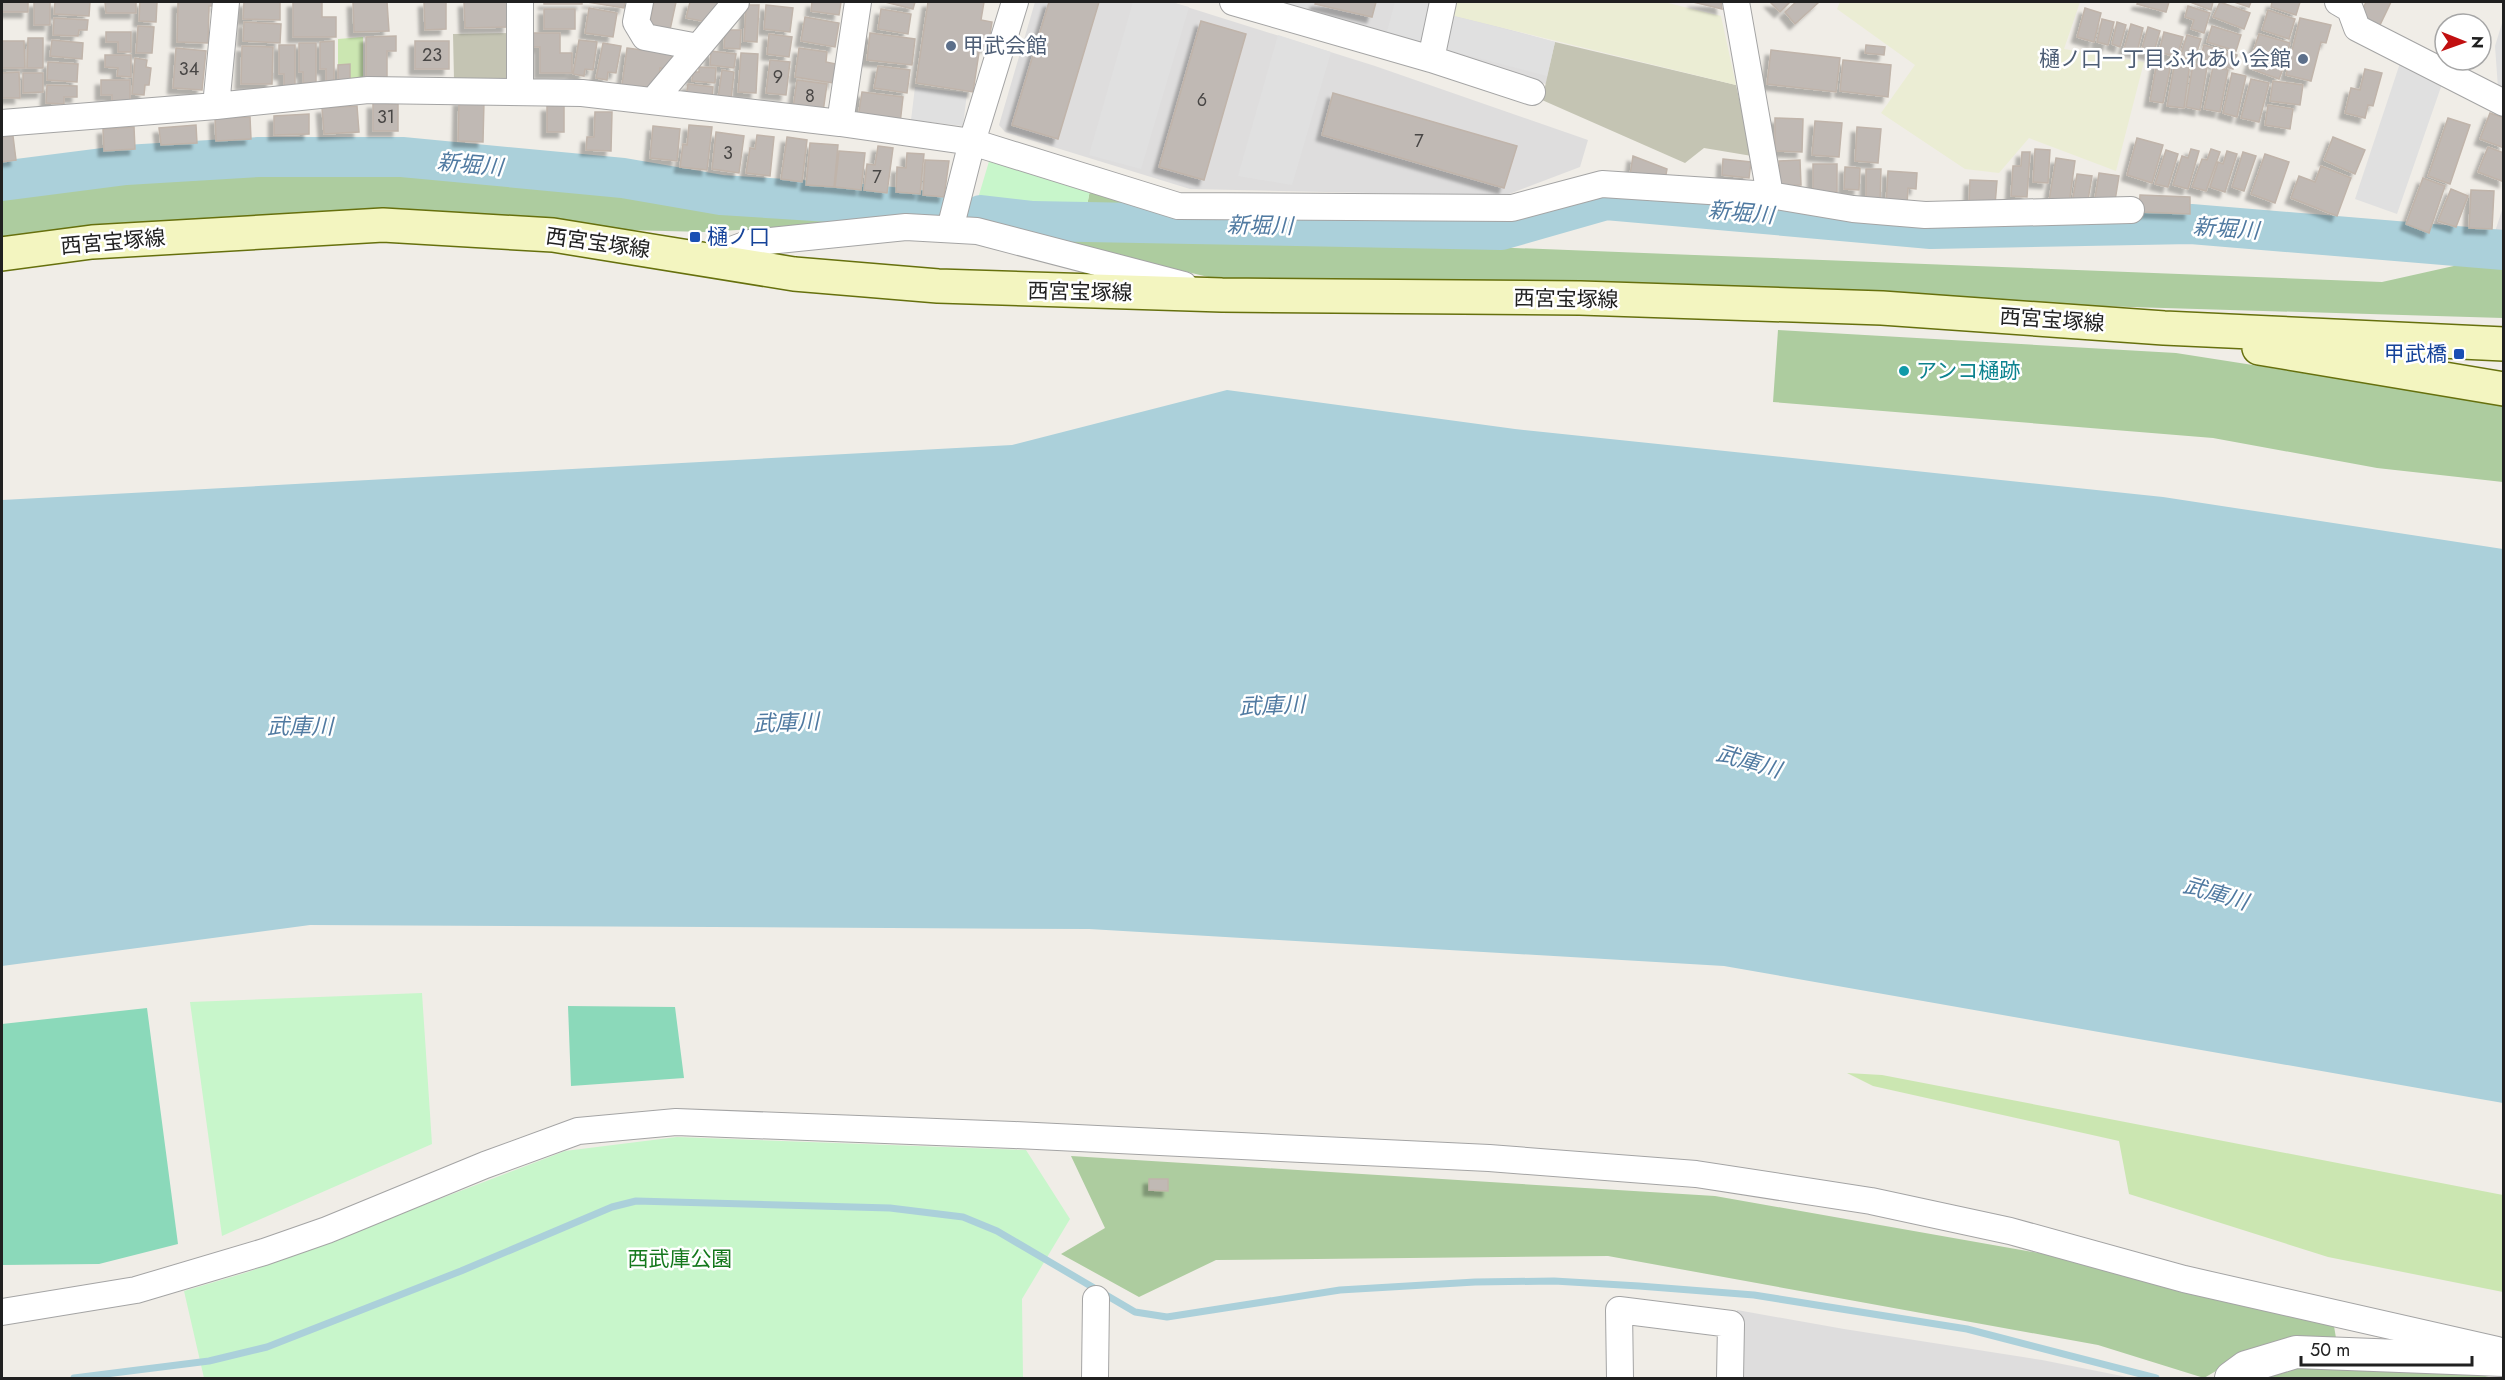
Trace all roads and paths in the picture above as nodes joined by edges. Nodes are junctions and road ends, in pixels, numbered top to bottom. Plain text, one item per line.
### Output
1 (226, 2) edge
2 (520, 2) edge
3 (640, 2) edge
4 (736, 2) edge
5 (858, 2) edge
6 (1015, 2) edge
7 (1233, 2) edge
8 (1443, 2) edge
9 (1736, 2) edge
10 (2347, 4) edge
11 (698, 47) junction
12 (1431, 59) junction
13 (520, 92) junction
14 (1532, 92) dead end
15 (653, 101) junction
16 (2504, 103) edge
17 (216, 106) junction
18 (2, 123) edge
19 (840, 123) junction
20 (972, 142) junction
21 (1770, 195) junction
22 (2131, 210) dead end
23 (950, 229) junction
24 (2, 254) edge
25 (706, 259) junction
26 (1222, 295) junction
27 (2164, 328) junction
28 (2504, 344) edge
29 (2504, 389) edge
30 (1096, 1299) dead end
31 (2, 1312) edge
32 (2504, 1351) edge
33 (2504, 1360) edge
34 (1095, 1378) edge
35 (1620, 1378) edge
36 (1730, 1378) edge
37 (2231, 1378) edge

1 - 17 street
2 - 13 street
3 - 11 street
4 - 11 street
5 - 19 street
6 - 20 street
7 - 12 street
8 - 12 street
9 - 21 street
10 - 16 street
11 - 15 street
12 - 14 street
13 - 15 street
13 - 17 street
15 - 19 street
17 - 18 street
19 - 20 street
20 - 21 street
20 - 23 street
21 - 22 street
23 - 25 street
23 - 26 street
24 - 25 main road, 西宮宝塚線
25 - 26 main road, 西宮宝塚線
26 - 27 main road, 西宮宝塚線
27 - 28 main road, 西宮宝塚線
27 - 29 main road, 西宮宝塚線
30 - 34 street
31 - 32 street
33 - 37 street
35 - 36 street

